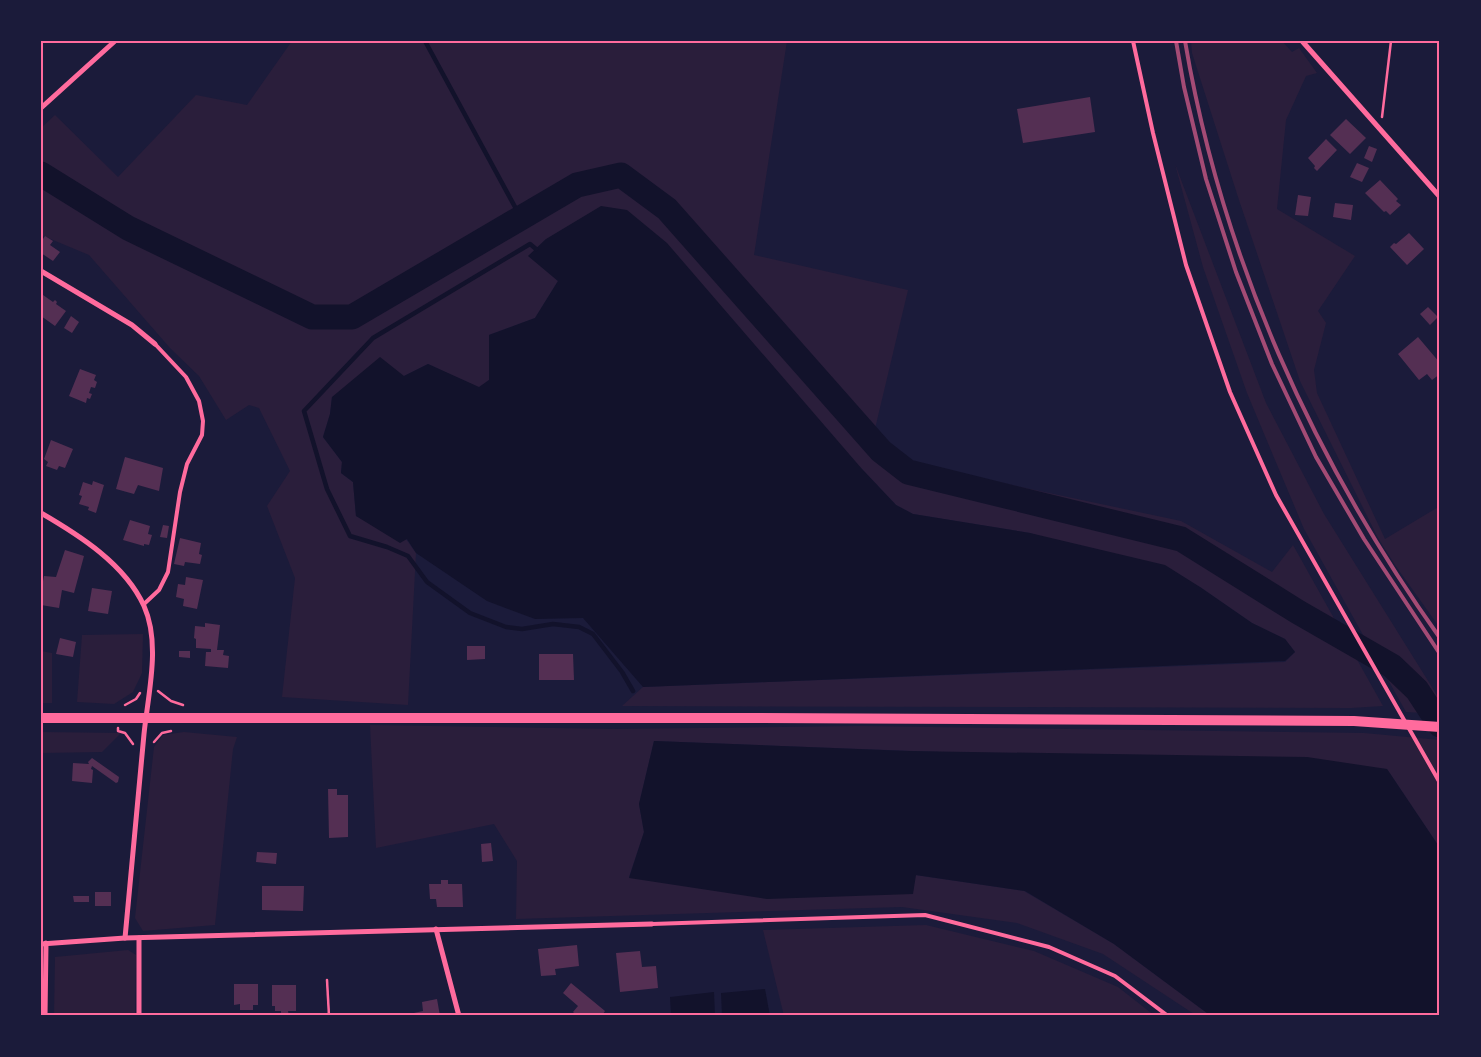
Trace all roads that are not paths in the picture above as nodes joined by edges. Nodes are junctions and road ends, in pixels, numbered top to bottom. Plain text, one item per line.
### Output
1 (116, 41) edge
2 (1133, 41) edge
3 (1302, 41) edge
4 (41, 108) edge
5 (1440, 197) edge
6 (41, 271) edge
7 (155, 344) joint
8 (41, 512) edge
9 (144, 604) junction
10 (41, 718) edge
11 (146, 719) junction
12 (1440, 727) edge
13 (1440, 782) edge
14 (652, 924) joint
15 (436, 929) junction
16 (125, 938) junction
17 (139, 938) junction
18 (43, 943) edge
19 (44, 1016) edge
20 (139, 1016) edge
21 (459, 1016) edge
22 (1168, 1016) edge

1 - 4 street
2 - 13 lane
3 - 5 street
6 - 7 street
7 - 9 lane
8 - 9 street
9 - 11 street
10 - 11 main road
11 - 12 main road
11 - 16 street
14 - 15 street
14 - 22 lane
15 - 17 street
15 - 21 street
16 - 17 street
16 - 18 street
17 - 20 street
18 - 19 street

